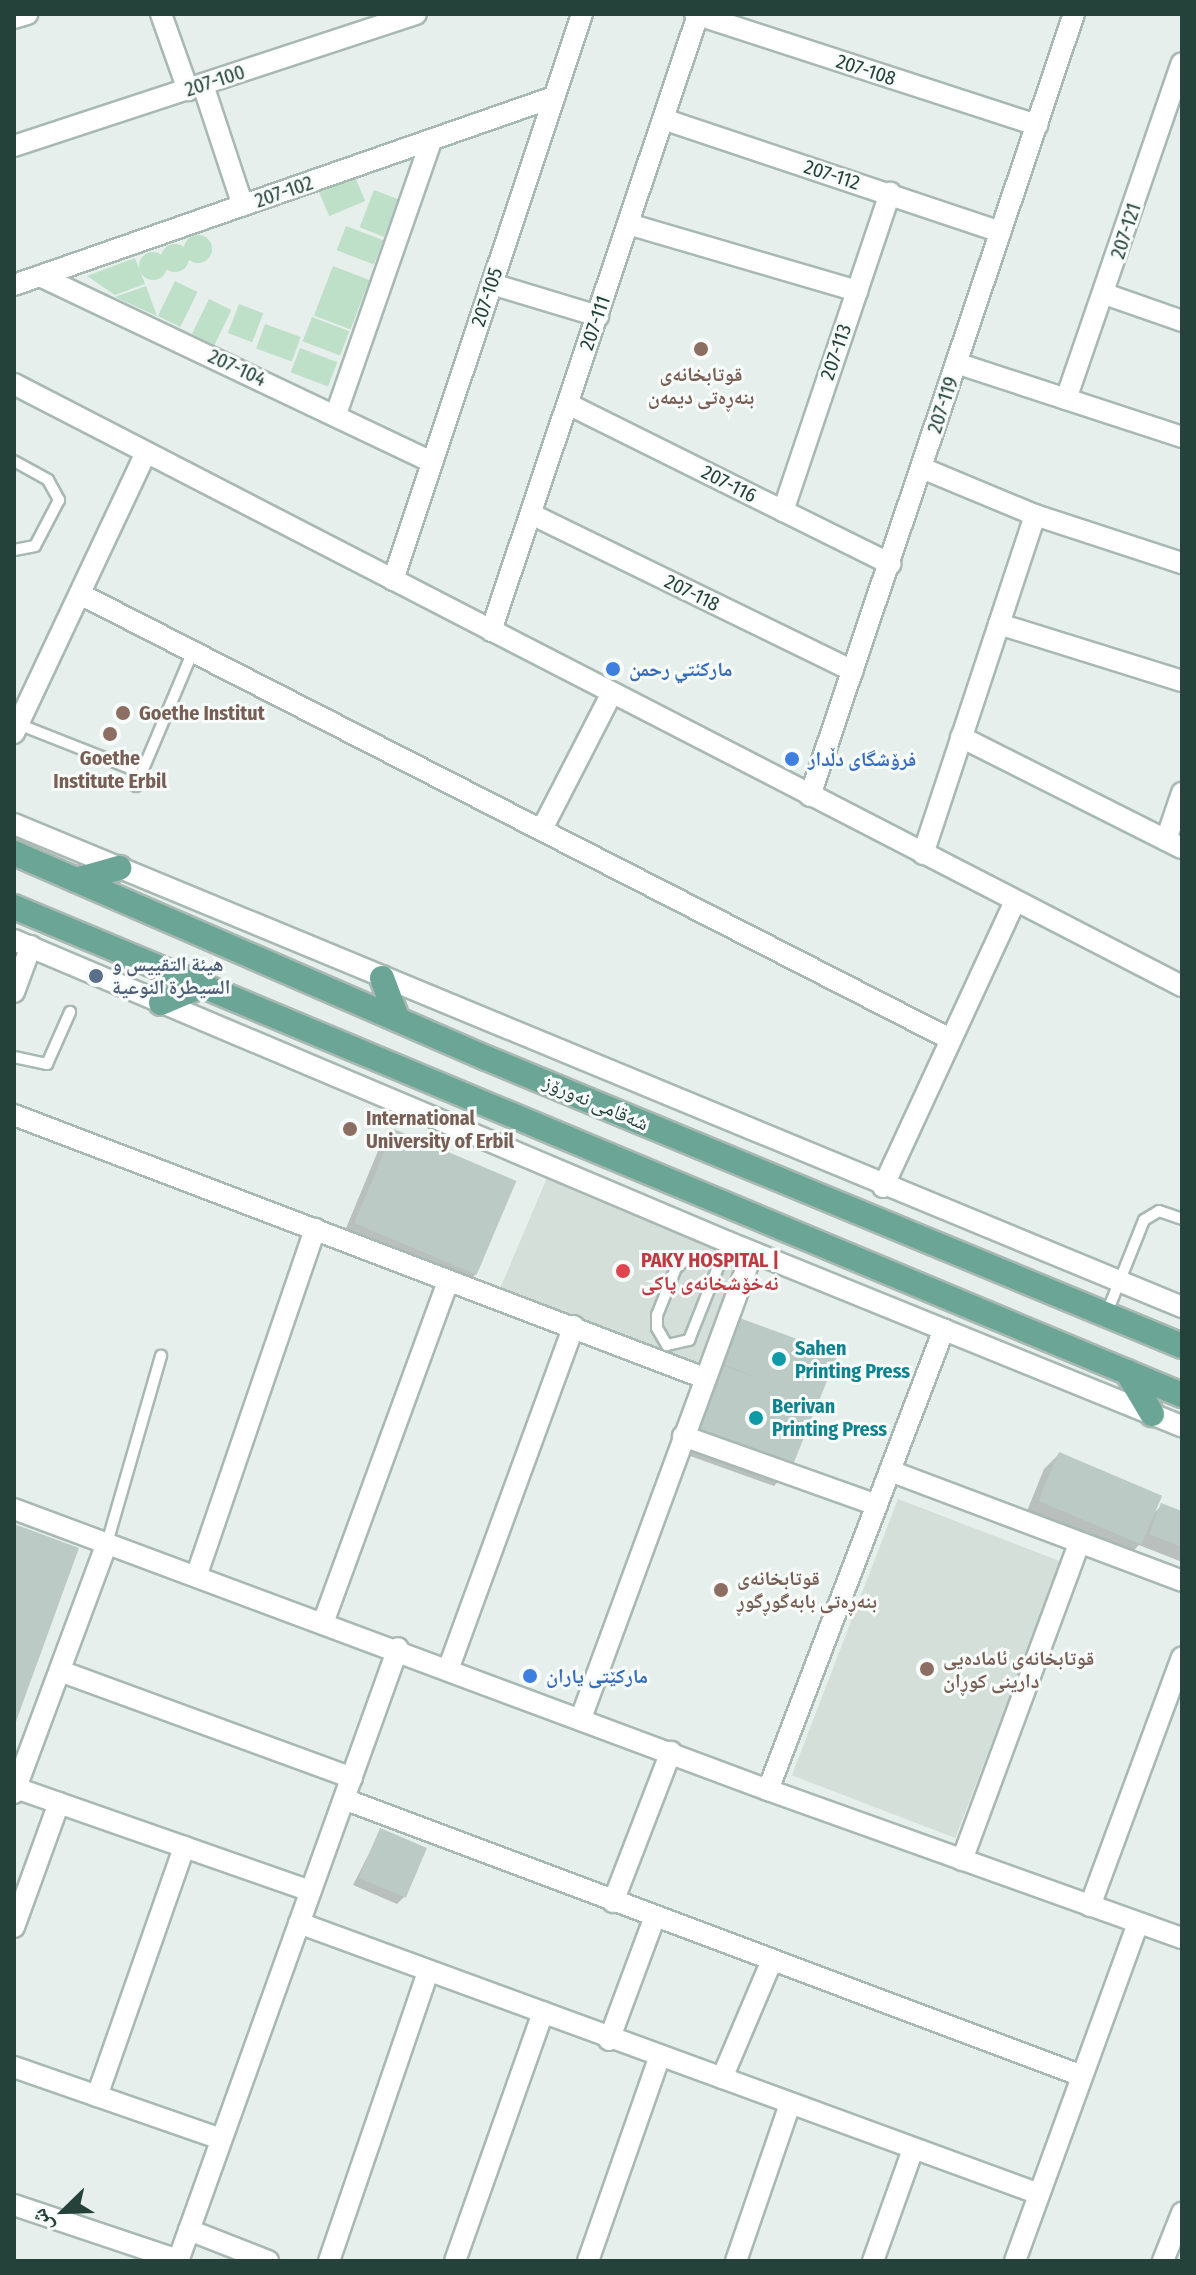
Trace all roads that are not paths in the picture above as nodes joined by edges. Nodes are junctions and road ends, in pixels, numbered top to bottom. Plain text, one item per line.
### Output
1 (27, 14) edge
2 (161, 14) edge
3 (416, 14) edge
4 (582, 14) edge
5 (697, 14) edge
6 (1073, 14) edge
7 (14, 18) edge
8 (1182, 63) edge
9 (196, 87) junction
10 (554, 97) junction
11 (663, 119) junction
12 (1037, 125) junction
13 (431, 141) junction
14 (14, 146) edge
15 (890, 193) junction
16 (243, 206) junction
17 (628, 224) junction
18 (1001, 232) junction
19 (40, 276) junction
20 (492, 284) junction
21 (14, 285) edge
22 (857, 291) junction
23 (1105, 294) junction
24 (598, 316) junction
25 (1182, 321) edge
26 (956, 363) junction
27 (14, 384) edge
28 (1066, 399) junction
29 (568, 404) junction
30 (336, 414) junction
31 (1182, 437) edge
32 (146, 452) junction
33 (14, 461) edge
34 (432, 462) junction
35 (922, 468) junction
36 (783, 511) junction
37 (531, 514) junction
38 (1035, 515) junction
39 (14, 550) edge
40 (1182, 563) edge
41 (890, 564) junction
42 (393, 580) junction
43 (80, 594) junction
44 (999, 624) junction
45 (491, 631) junction
46 (193, 651) junction
47 (853, 671) junction
48 (1182, 681) edge
49 (612, 693) junction
50 (16, 728) edge
51 (961, 737) junction
52 (132, 769) dead end
53 (136, 786) dead end
54 (1182, 793) edge
55 (810, 796) junction
56 (14, 824) edge
57 (542, 829) junction
58 (1174, 844) edge
59 (14, 853) edge
60 (923, 854) junction
61 (119, 868) junction
62 (76, 880) junction
63 (1015, 901) junction
64 (14, 907) edge
65 (22, 943) edge
66 (382, 978) junction
67 (201, 986) junction
68 (1182, 986) edge
69 (14, 992) edge
70 (161, 1003) junction
71 (70, 1012) dead end
72 (397, 1018) junction
73 (950, 1039) junction
74 (14, 1057) edge
75 (486, 1058) junction
76 (516, 1070) junction
77 (464, 1094) junction
78 (502, 1110) junction
79 (14, 1115) edge
80 (883, 1187) junction
81 (743, 1209) junction
82 (1182, 1219) edge
83 (315, 1229) junction
84 (728, 1242) junction
85 (752, 1252) junction
86 (719, 1264) junction
87 (448, 1282) junction
88 (1119, 1282) junction
89 (1182, 1307) edge
90 (1106, 1315) junction
91 (574, 1326) junction
92 (944, 1329) junction
93 (1181, 1344) edge
94 (161, 1356) dead end
95 (1127, 1372) junction
96 (704, 1378) junction
97 (1182, 1395) edge
98 (1152, 1414) junction
99 (1182, 1426) edge
100 (683, 1436) junction
101 (890, 1471) junction
102 (877, 1505) junction
103 (14, 1509) edge
104 (107, 1543) junction
105 (1079, 1543) junction
106 (197, 1574) junction
107 (1182, 1581) edge
108 (323, 1623) junction
109 (398, 1648) junction
110 (1182, 1657) edge
111 (449, 1667) junction
112 (60, 1671) junction
113 (581, 1718) junction
114 (671, 1752) junction
115 (352, 1778) junction
116 (15, 1790) edge
117 (768, 1790) junction
118 (344, 1799) junction
119 (59, 1803) junction
120 (184, 1847) junction
121 (962, 1860) junction
122 (310, 1891) junction
123 (613, 1902) junction
124 (1090, 1906) junction
125 (654, 1919) junction
126 (299, 1923) junction
127 (1137, 1925) junction
128 (14, 1927) edge
129 (1182, 1938) edge
130 (772, 1960) junction
131 (428, 1972) junction
132 (543, 2012) junction
133 (609, 2040) junction
134 (659, 2058) junction
135 (14, 2067) edge
136 (1082, 2076) junction
137 (722, 2078) junction
138 (97, 2096) junction
139 (790, 2104) junction
140 (221, 2139) junction
141 (913, 2149) junction
142 (1039, 2194) junction
143 (14, 2205) edge
144 (1181, 2221) edge
145 (189, 2230) junction
146 (178, 2261) edge
147 (268, 2261) edge
148 (329, 2261) edge
149 (455, 2261) edge
150 (588, 2261) edge
151 (736, 2261) edge
152 (873, 2261) edge
153 (1015, 2261) edge
154 (1163, 2261) edge

1 - 7 street
2 - 9 street
3 - 9 street, 207-100
4 - 10 street, 207-105
5 - 11 street, 207-111
5 - 12 street, 207-108
6 - 12 street, 207-119
8 - 23 street, 207-121
9 - 14 street, 207-100
9 - 16 street
10 - 13 street, 207-102
10 - 20 street, 207-105
11 - 15 street, 207-112
11 - 17 street, 207-111
12 - 18 street, 207-119
13 - 16 street, 207-102
13 - 30 street
15 - 18 street, 207-112
15 - 22 street, 207-113
16 - 19 street, 207-102
17 - 22 street
17 - 24 street, 207-111
18 - 26 street, 207-119
19 - 21 street, 207-102
19 - 30 street, 207-104
20 - 24 street
20 - 34 street, 207-105
22 - 36 street, 207-113
23 - 25 street
23 - 28 street, 207-121
24 - 29 street, 207-111
26 - 28 street
26 - 35 street, 207-119
27 - 32 street
28 - 31 street
29 - 36 street, 207-116
29 - 37 street, 207-111
30 - 34 street, 207-104
32 - 42 street
32 - 43 street
33 - 39 lane
34 - 42 street, 207-105
35 - 38 street
35 - 41 street, 207-119
36 - 41 street, 207-116
37 - 45 street, 207-111
37 - 47 street, 207-118
38 - 40 street
38 - 44 street
41 - 47 street, 207-119
42 - 45 street
43 - 46 street
43 - 50 street
44 - 48 street
44 - 51 street
45 - 49 street
46 - 53 lane
46 - 57 street
47 - 55 street, 207-119
49 - 55 street
49 - 57 street
50 - 52 lane
51 - 58 street
51 - 60 street
54 - 58 street
55 - 60 street
56 - 61 street
57 - 73 street
59 - 62 main road, شەقامی نەورۆز
60 - 63 street
61 - 62 main road
61 - 66 street
62 - 72 main road, شەقامی نەورۆز
63 - 68 street
63 - 73 street
64 - 67 main road, شەقامی نەورۆز
65 - 69 street
65 - 70 street
66 - 72 main road
66 - 80 street
67 - 70 main road
67 - 77 main road, شەقامی نەورۆز
70 - 84 street
71 - 74 lane
72 - 75 main road, شەقامی نەورۆز
73 - 80 street
75 - 76 main road, شەقامی نەورۆز
75 - 77 main road
76 - 78 main road
76 - 90 main road, شەقامی نەورۆز
77 - 78 main road, شەقامی نەورۆز
78 - 81 main road, شەقامی نەورۆز
79 - 83 street
80 - 88 street
81 - 84 street
81 - 95 main road, شەقامی نەورۆز
82 - 88 lane
83 - 87 street
83 - 106 street
84 - 85 street
84 - 86 lane
85 - 92 street
85 - 96 street
86 - 86 lane
87 - 91 street
87 - 108 street
88 - 89 street
88 - 90 lane
90 - 93 main road, شەقامی نەورۆز
91 - 96 street
91 - 111 street
92 - 98 street
92 - 101 street
94 - 104 lane
95 - 97 main road, شەقامی نەورۆز
95 - 98 main road
96 - 100 street
98 - 99 street
100 - 102 street
100 - 113 street
101 - 102 street
101 - 105 street
102 - 117 street
103 - 104 street
104 - 106 street
104 - 112 street
105 - 107 street
105 - 121 street
106 - 108 street
108 - 109 street
109 - 111 street
109 - 115 street
110 - 124 street
111 - 113 street
112 - 115 street
112 - 116 street
113 - 114 street
114 - 117 street
114 - 123 street
115 - 118 street
116 - 119 street
117 - 121 street
118 - 122 street
118 - 123 street
119 - 120 street
119 - 128 street
120 - 122 street
120 - 138 street
121 - 124 street
122 - 126 street
123 - 125 street
124 - 127 street
125 - 130 street
125 - 133 street
126 - 131 street
126 - 140 street
127 - 129 street
127 - 136 street
130 - 136 street
130 - 137 street
131 - 132 street
131 - 148 street
132 - 133 street
132 - 149 street
133 - 134 street
134 - 137 street
134 - 150 street
135 - 138 street
136 - 142 street
137 - 139 street
138 - 140 street
139 - 141 street
139 - 151 street
140 - 145 street
141 - 142 street
141 - 152 street
142 - 153 street
143 - 146 street
144 - 154 street
145 - 146 street
145 - 147 street

